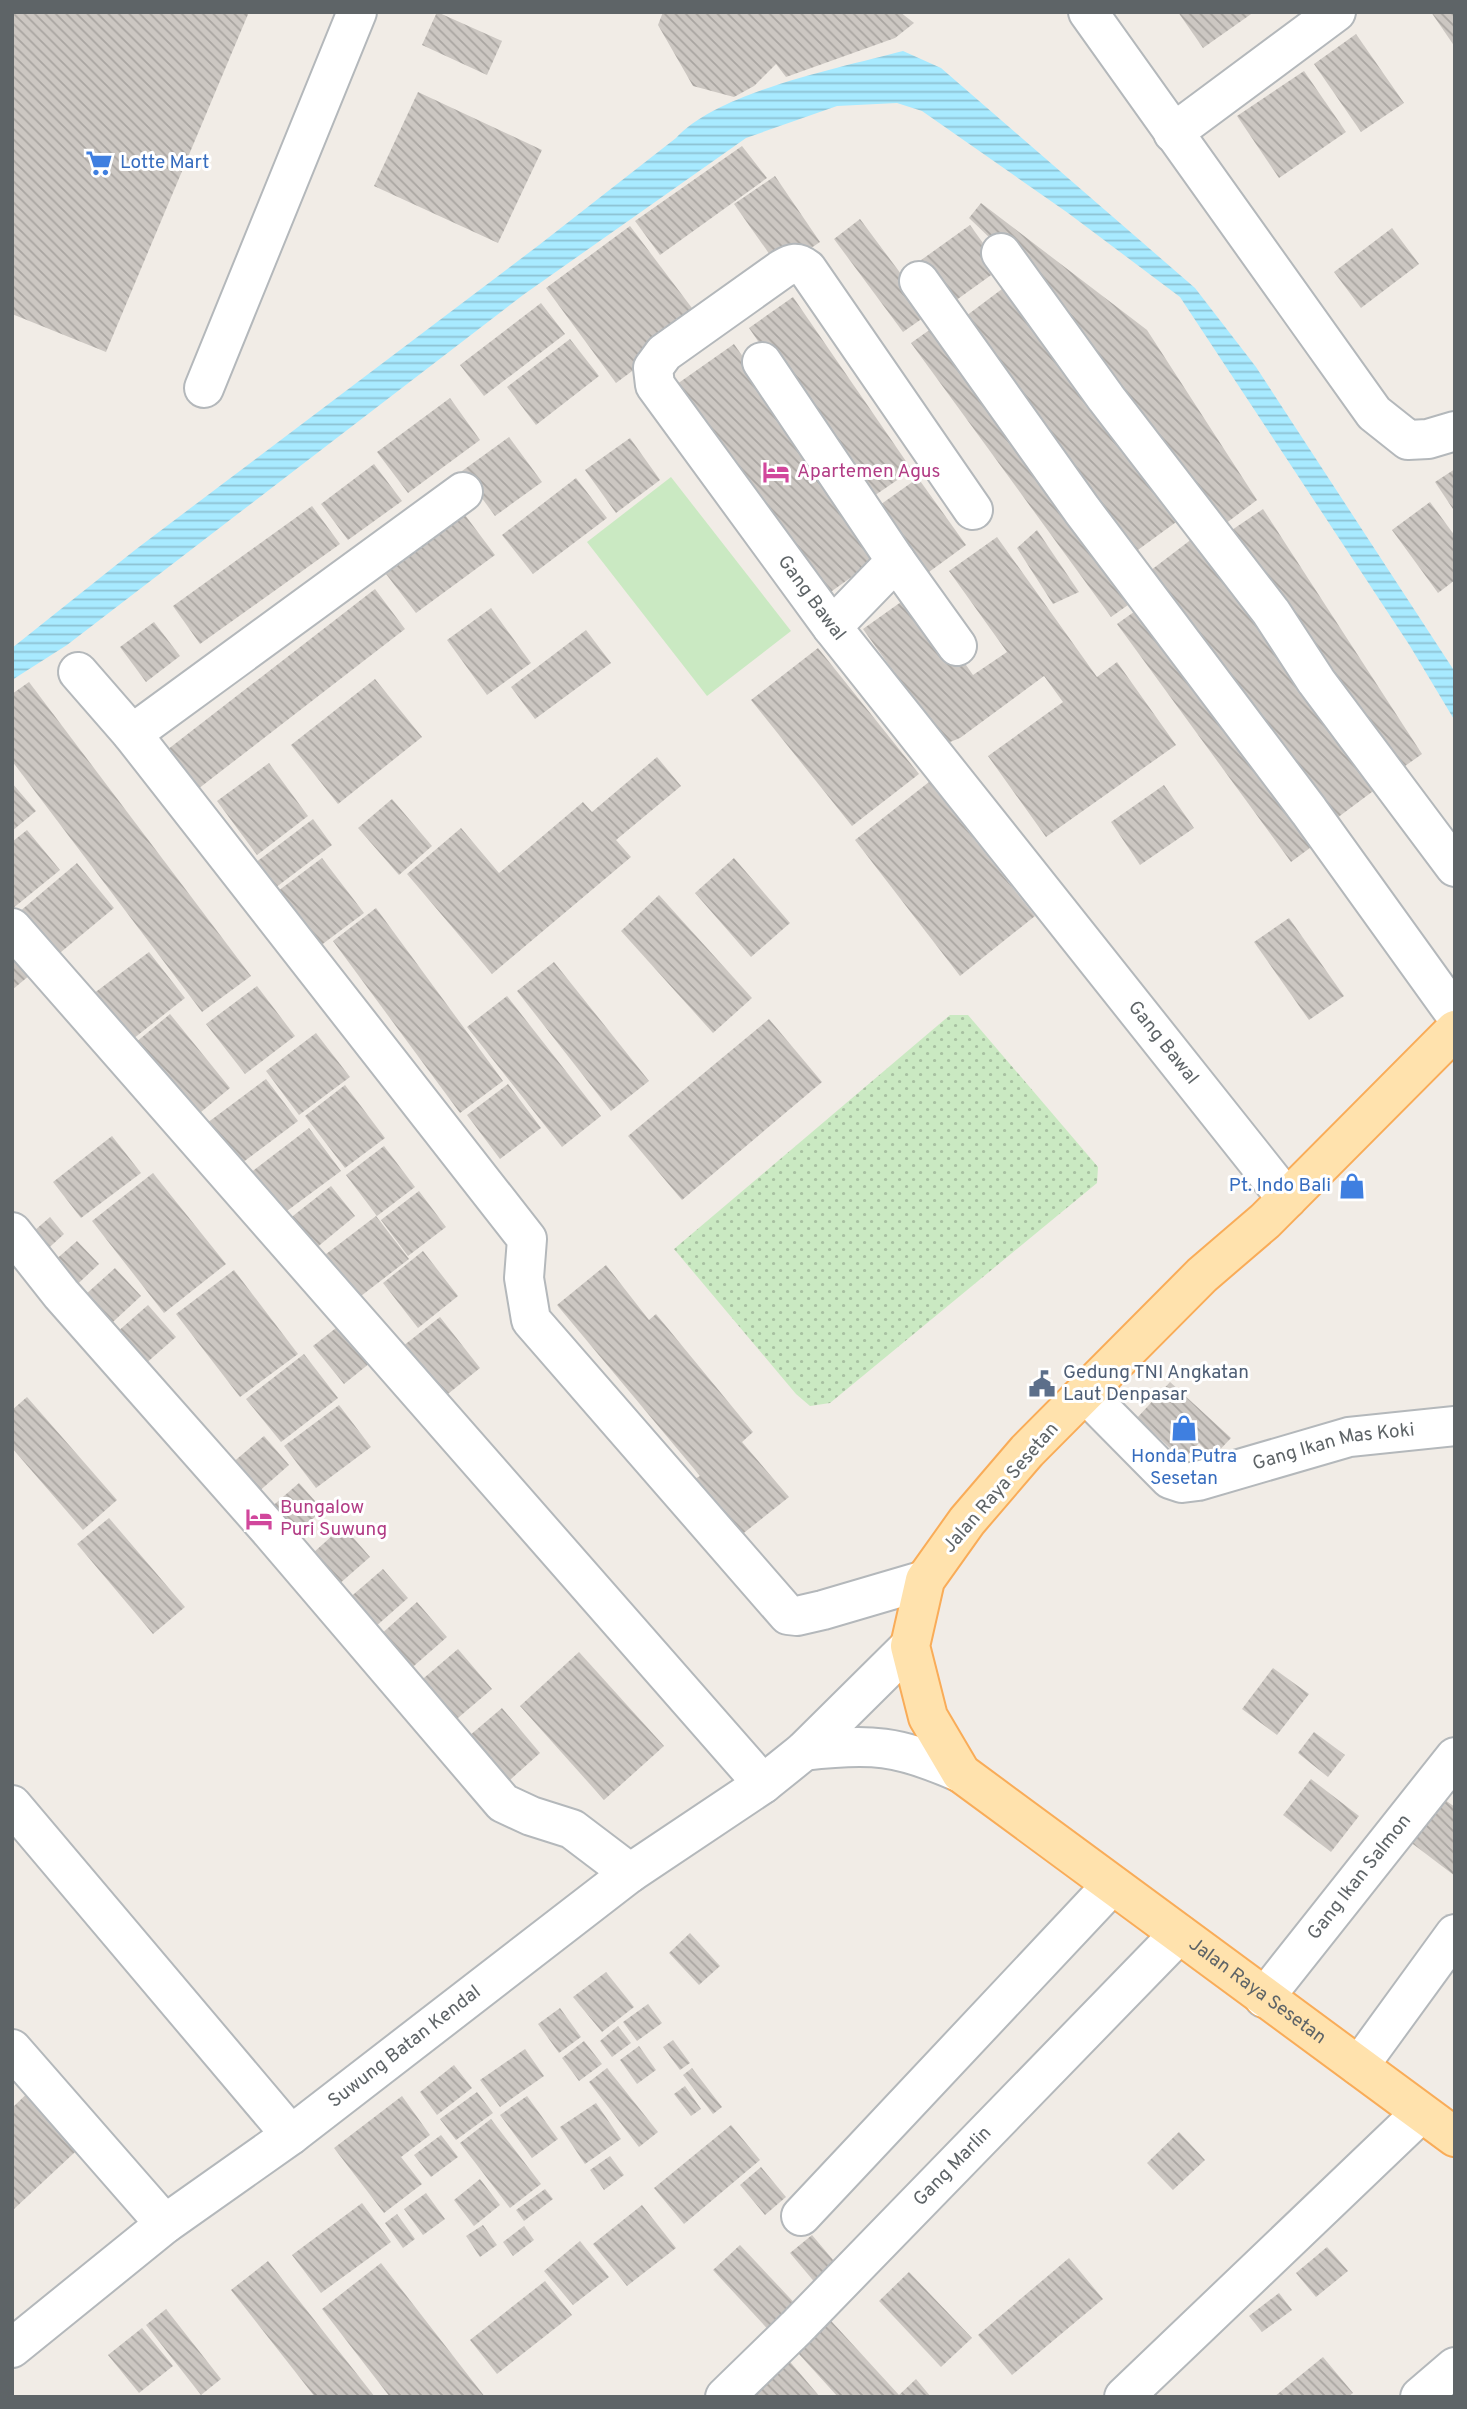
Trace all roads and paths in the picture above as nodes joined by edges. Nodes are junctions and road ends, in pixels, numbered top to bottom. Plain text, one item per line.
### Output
1 (357, 12) edge
2 (1088, 12) edge
3 (1336, 12) edge
4 (1173, 133) junction
5 (1001, 253) dead end
6 (919, 281) dead end
7 (762, 362) dead end
8 (204, 388) dead end
9 (1455, 431) edge
10 (463, 492) dead end
11 (973, 510) dead end
12 (896, 561) junction
13 (832, 627) junction
14 (957, 646) dead end
15 (78, 672) dead end
16 (132, 734) junction
17 (1455, 867) edge
18 (12, 929) edge
19 (1455, 1014) edge
20 (1455, 1030) edge
21 (1287, 1199) junction
22 (12, 1232) edge
23 (1085, 1393) junction
24 (1455, 1426) edge
25 (925, 1580) junction
26 (910, 1646) junction
27 (804, 1751) junction
28 (1455, 1757) edge
29 (961, 1773) junction
30 (763, 1784) junction
31 (12, 1805) edge
32 (630, 1873) junction
33 (1112, 1885) junction
34 (1179, 1934) junction
35 (1455, 1934) edge
36 (1264, 1998) junction
37 (12, 2049) edge
38 (1359, 2066) junction
39 (1420, 2114) junction
40 (291, 2135) junction
41 (1455, 2137) edge
42 (801, 2216) dead end
43 (165, 2224) junction
44 (12, 2348) edge
45 (1455, 2367) edge
46 (727, 2396) edge
47 (1124, 2397) edge
48 (1420, 2397) edge

1 - 8 street
2 - 4 street
3 - 4 street
4 - 9 street
5 - 17 street
6 - 19 street
7 - 12 street
10 - 16 street
11 - 13 street, Gang Bawal
12 - 13 street
12 - 14 street
13 - 21 street, Gang Bawal
15 - 16 street
16 - 25 street
18 - 30 street
20 - 21 main road, Jalan Raya Sesetan
21 - 23 main road, Jalan Raya Sesetan
22 - 32 street
23 - 24 street, Gang Ikan Mas Koki
23 - 25 main road, Jalan Raya Sesetan
25 - 26 main road, Jalan Raya Sesetan
26 - 27 street, Suwung Batan Kendal
26 - 29 main road, Jalan Raya Sesetan
27 - 29 street
27 - 30 street, Suwung Batan Kendal
28 - 36 street, Gang Ikan Salmon
29 - 33 main road, Jalan Raya Sesetan
30 - 32 street, Suwung Batan Kendal
31 - 40 street
32 - 40 street, Suwung Batan Kendal
33 - 34 main road, Jalan Raya Sesetan
33 - 42 street
34 - 36 main road, Jalan Raya Sesetan
34 - 46 street, Gang Marlin
35 - 38 street
36 - 38 main road, Jalan Raya Sesetan
37 - 43 street
38 - 39 main road, Jalan Raya Sesetan
39 - 41 main road, Jalan Raya Sesetan
39 - 47 street
40 - 43 street, Suwung Batan Kendal
43 - 44 street, Suwung Batan Kendal
45 - 48 street

